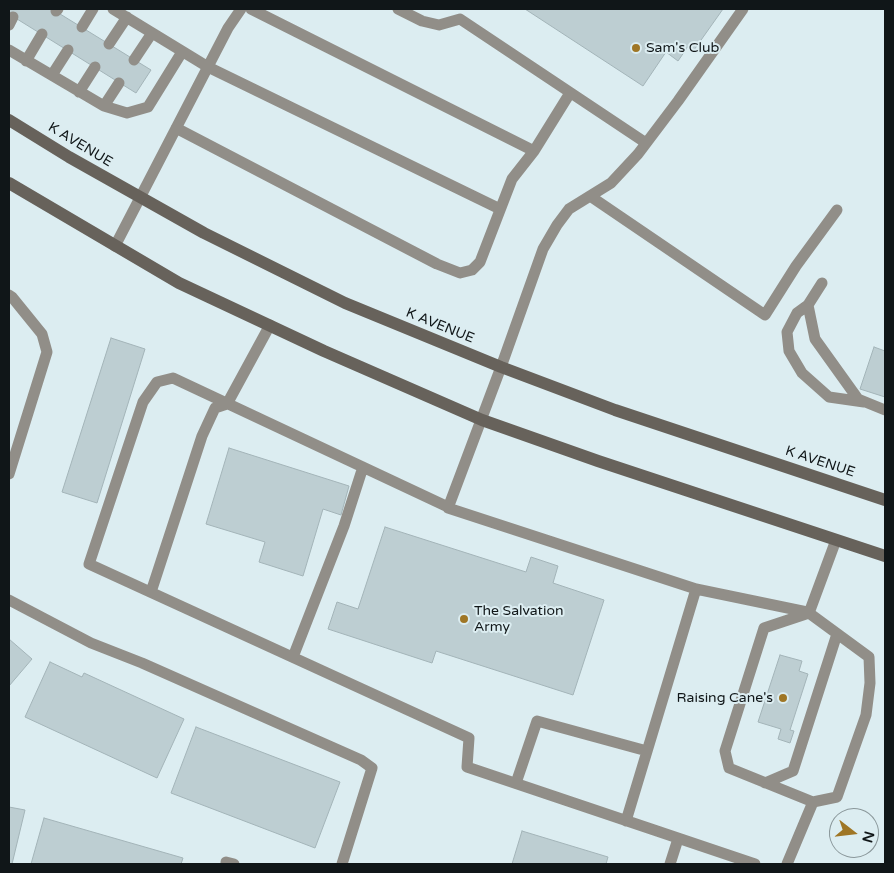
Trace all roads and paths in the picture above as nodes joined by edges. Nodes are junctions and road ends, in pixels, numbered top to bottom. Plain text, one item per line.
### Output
1 (93, 9) edge
2 (113, 9) edge
3 (241, 9) edge
4 (251, 9) edge
5 (398, 9) edge
6 (743, 9) edge
7 (457, 14) edge
8 (127, 17) junction
9 (82, 27) dead end
10 (152, 33) junction
11 (42, 34) dead end
12 (109, 44) dead end
13 (9, 50) edge
14 (68, 50) dead end
15 (182, 52) junction
16 (134, 60) dead end
17 (26, 61) junction
18 (208, 67) junction
19 (95, 68) dead end
20 (52, 75) junction
21 (119, 82) dead end
22 (79, 92) junction
23 (570, 93) junction
24 (104, 106) junction
25 (9, 120) edge
26 (176, 128) junction
27 (646, 143) junction
28 (534, 150) junction
29 (9, 183) edge
30 (590, 196) junction
31 (140, 197) junction
32 (500, 209) junction
33 (837, 210) dead end
34 (115, 246) junction
35 (822, 283) dead end
36 (9, 295) edge
37 (808, 305) junction
38 (270, 325) junction
39 (501, 368) junction
40 (865, 402) junction
41 (227, 404) junction
42 (885, 410) edge
43 (482, 420) junction
44 (363, 468) junction
45 (9, 474) edge
46 (885, 500) edge
47 (448, 507) junction
48 (836, 540) junction
49 (885, 556) edge
50 (696, 589) junction
51 (150, 592) junction
52 (9, 600) edge
53 (809, 613) junction
54 (837, 634) junction
55 (293, 657) junction
56 (647, 751) junction
57 (516, 783) junction
58 (765, 783) junction
59 (813, 802) junction
60 (626, 821) junction
61 (678, 839) junction
62 (226, 864) edge
63 (234, 864) edge
64 (342, 864) edge
65 (670, 864) edge
66 (755, 864) edge
67 (787, 864) edge

1 - 9 lane
2 - 8 lane
3 - 18 lane
4 - 28 lane
5 - 7 lane
6 - 27 lane
7 - 23 lane
8 - 10 lane
8 - 12 lane
10 - 15 lane
10 - 16 lane
11 - 17 lane
13 - 17 lane
14 - 20 lane
15 - 18 lane
15 - 24 lane
17 - 20 lane
18 - 26 lane
18 - 32 lane
19 - 22 lane
20 - 22 lane
21 - 24 lane
22 - 24 lane
23 - 27 lane
23 - 28 lane
25 - 31 main road, K AVENUE
26 - 31 lane
26 - 32 lane
27 - 30 lane
28 - 32 lane
29 - 34 main road
30 - 33 lane
30 - 39 lane
31 - 34 lane
31 - 39 main road, K AVENUE
34 - 38 main road
35 - 37 lane
36 - 45 lane
37 - 40 lane
37 - 40 lane
38 - 41 lane
38 - 43 main road
39 - 43 lane
39 - 46 main road, K AVENUE
40 - 42 lane
41 - 44 lane
41 - 51 lane
41 - 51 lane
43 - 47 lane
43 - 48 main road
44 - 47 lane
44 - 55 lane
47 - 50 lane
48 - 49 main road
48 - 53 lane
50 - 53 lane
50 - 56 lane
51 - 55 lane
52 - 64 lane
53 - 54 lane
53 - 58 lane
54 - 58 lane
54 - 59 lane
55 - 57 lane
56 - 57 lane
56 - 60 lane
57 - 60 lane
58 - 59 lane
59 - 67 lane
60 - 61 lane
61 - 65 lane
61 - 66 lane
62 - 63 lane

